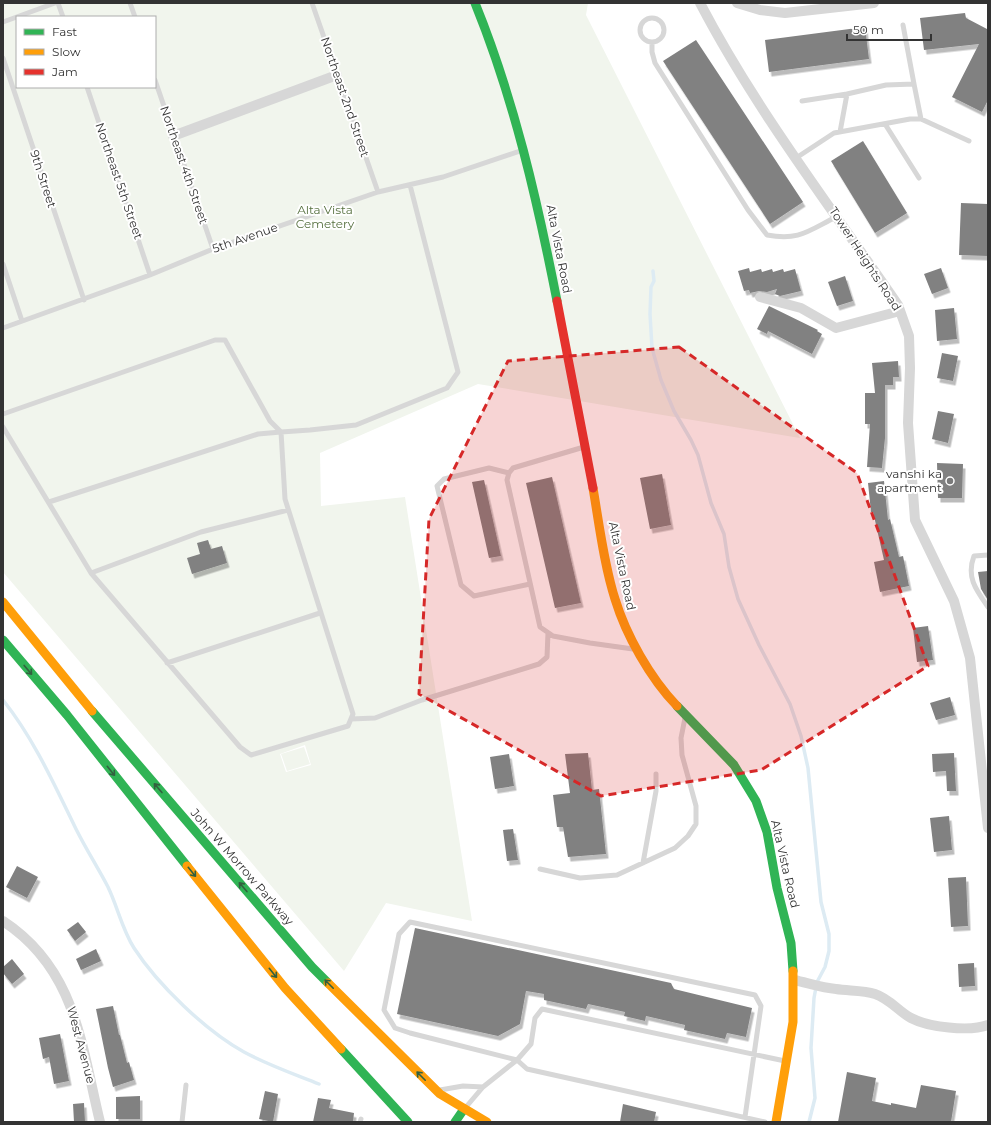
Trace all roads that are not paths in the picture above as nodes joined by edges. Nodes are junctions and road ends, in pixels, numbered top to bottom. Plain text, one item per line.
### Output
1 (57, 3) edge
2 (130, 3) edge
3 (312, 3) edge
4 (475, 3) edge
5 (700, 3) edge
6 (737, 3) edge
7 (874, 3) edge
8 (20, 16) edge
9 (63, 16) edge
10 (135, 16) edge
11 (16, 17) edge
12 (3, 22) edge
13 (902, 25) dead end
14 (652, 42) junction
15 (3, 58) edge
16 (337, 75) junction
17 (156, 83) edge
18 (914, 84) junction
19 (87, 88) edge
20 (847, 94) junction
21 (802, 101) dead end
22 (921, 119) junction
23 (885, 124) junction
24 (840, 132) junction
25 (173, 136) junction
26 (969, 141) dead end
27 (524, 150) junction
28 (796, 158) junction
29 (918, 178) dead end
30 (410, 185) junction
31 (378, 192) junction
32 (837, 216) junction
33 (213, 249) junction
34 (3, 264) edge
35 (150, 275) junction
36 (760, 297) dead end
37 (84, 300) junction
38 (900, 311) junction
39 (22, 321) junction
40 (3, 328) edge
41 (3, 414) edge
42 (3, 427) edge
43 (281, 432) junction
44 (584, 447) junction
45 (508, 473) junction
46 (49, 502) junction
47 (288, 510) junction
48 (988, 555) edge
49 (91, 573) junction
50 (530, 584) junction
51 (3, 602) edge
52 (988, 607) edge
53 (320, 613) junction
54 (548, 633) junction
55 (3, 640) edge
56 (636, 649) junction
57 (167, 663) junction
58 (686, 715) junction
59 (351, 719) junction
60 (656, 774) dead end
61 (988, 828) edge
62 (643, 863) junction
63 (540, 869) dead end
64 (3, 922) edge
65 (794, 980) junction
66 (988, 1025) edge
67 (754, 1054) junction
68 (517, 1060) junction
69 (786, 1061) junction
70 (186, 1085) dead end
71 (483, 1087) junction
72 (436, 1090) junction
73 (464, 1109) junction
74 (745, 1117) junction
75 (100, 1122) edge
76 (182, 1122) edge
77 (408, 1122) edge
78 (454, 1122) edge
79 (487, 1122) edge
80 (765, 1122) edge
81 (776, 1122) edge

1 - 8 lane
1 - 9 lane
2 - 10 lane
3 - 16 lane, Northeast 2nd Street
4 - 27 main road, Alta Vista Road
5 - 28 street, Tower Heights Road
6 - 7 street
11 - 12 lane
13 - 18 lane
14 - 14 lane
14 - 32 lane
15 - 37 lane, 9th Street
16 - 25 street
16 - 31 lane, Northeast 2nd Street
17 - 25 lane, Northeast 4th Street
18 - 20 lane
18 - 22 lane
19 - 35 lane, Northeast 5th Street
20 - 21 lane
20 - 24 lane
22 - 23 lane
22 - 26 lane
23 - 24 lane
23 - 29 lane
24 - 28 lane
25 - 33 lane, Northeast 4th Street
27 - 30 lane, 5th Avenue
27 - 44 main road, Alta Vista Road
28 - 32 street, Tower Heights Road
30 - 31 lane, 5th Avenue
30 - 43 lane
31 - 33 lane, 5th Avenue
32 - 38 street, Tower Heights Road
33 - 35 lane, 5th Avenue
34 - 39 lane
35 - 37 lane, 5th Avenue
36 - 38 street
37 - 39 lane, 5th Avenue
38 - 61 street, Tower Heights Road
39 - 40 lane, 5th Avenue
41 - 43 lane
42 - 46 lane
43 - 46 lane
43 - 47 lane
44 - 45 lane
44 - 56 main road, Alta Vista Road
45 - 50 lane
45 - 50 lane
46 - 49 lane
47 - 49 lane
47 - 53 lane
48 - 52 lane
49 - 57 lane
50 - 54 lane
72 -> 51 main road, John W Morrow Parkway
53 - 57 lane
53 - 59 lane
54 - 56 lane
54 - 59 lane
55 -> 77 main road
56 - 58 main road, Alta Vista Road
57 - 59 lane
58 - 62 lane
58 - 65 main road, Alta Vista Road
60 - 62 lane
62 - 63 lane
64 - 75 street, West Avenue
65 - 66 street
65 - 69 main road, Alta Vista Road
67 - 68 lane
67 - 68 lane
67 - 69 lane
67 - 74 lane
68 - 71 lane
68 - 74 lane
69 - 81 main road, Alta Vista Road
70 - 76 lane
71 - 72 lane
71 - 73 lane
72 - 73 main road, John W Morrow Parkway
73 - 78 main road
73 - 79 main road, John W Morrow Parkway
74 - 80 lane

